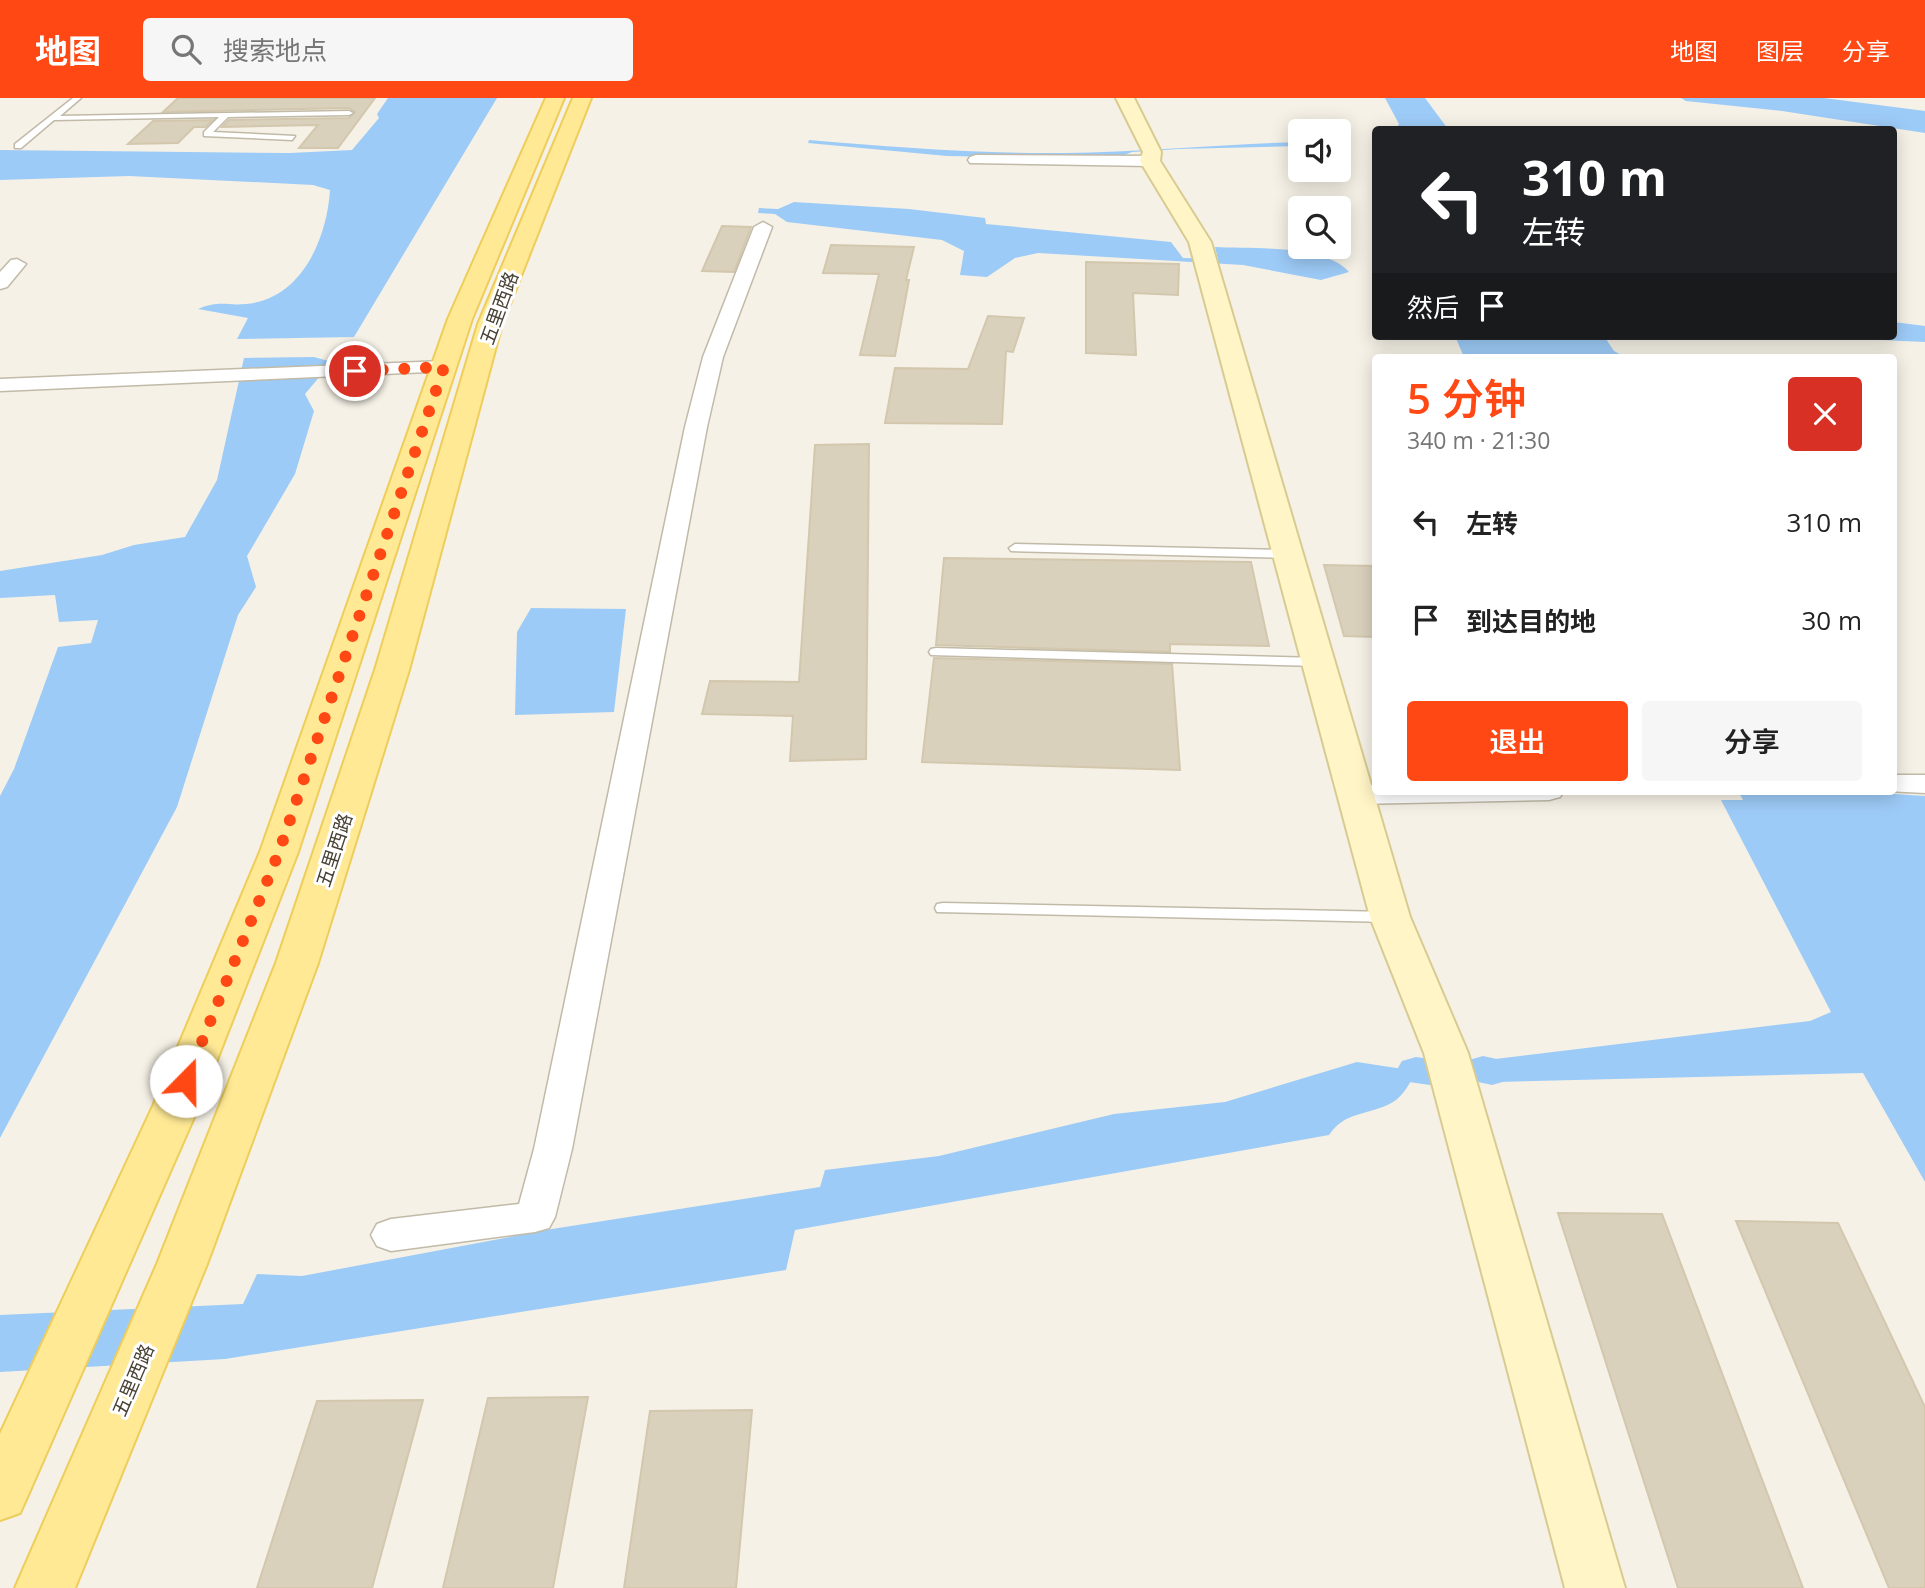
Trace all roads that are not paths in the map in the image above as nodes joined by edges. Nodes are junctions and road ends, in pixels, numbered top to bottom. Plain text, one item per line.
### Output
1 (77, 98) edge
2 (555, 98) edge
3 (582, 98) edge
4 (1125, 98) edge
5 (349, 113) dead end
6 (226, 115) junction
7 (52, 118) junction
8 (292, 138) dead end
9 (18, 146) dead end
10 (1150, 152) junction
11 (976, 160) dead end
12 (763, 227) dead end
13 (17, 264) dead end
14 (0, 283) edge
15 (444, 367) junction
16 (0, 385) edge
17 (1015, 548) dead end
18 (1288, 554) junction
19 (936, 652) dead end
20 (1318, 662) junction
21 (1356, 795) junction
22 (1372, 795) edge
23 (943, 908) dead end
24 (1391, 917) junction
25 (391, 1236) dead end
26 (0, 1495) edge
27 (46, 1588) edge
28 (1595, 1588) edge

1 - 7 lane
2 - 15 main road, 五里西路
3 - 27 main road, 五里西路
4 - 10 main road
5 - 6 lane
6 - 7 lane
6 - 8 lane
7 - 9 lane
10 - 11 street
10 - 18 main road
12 - 25 street
13 - 14 street
15 - 16 street
15 - 26 main road, 五里西路
17 - 18 lane
18 - 20 main road
19 - 20 lane
20 - 21 main road
21 - 22 street
21 - 24 main road
23 - 24 lane
24 - 28 main road

